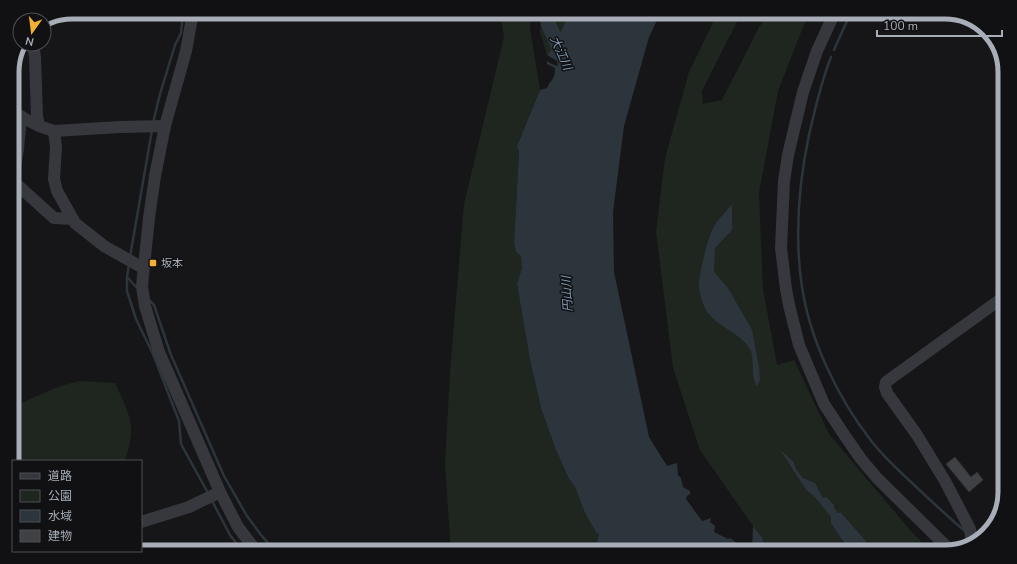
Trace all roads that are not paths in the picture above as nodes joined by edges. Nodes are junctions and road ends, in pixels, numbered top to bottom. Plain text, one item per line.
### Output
1 (192, 19) edge
2 (832, 19) edge
3 (34, 52) edge
4 (19, 116) edge
5 (40, 126) junction
6 (164, 126) junction
7 (54, 131) junction
8 (19, 188) edge
9 (73, 219) junction
10 (143, 268) junction
11 (998, 303) edge
12 (220, 492) junction
13 (142, 522) edge
14 (971, 538) edge
15 (252, 545) edge
16 (946, 545) edge

1 - 6 street
2 - 16 street
3 - 5 street
4 - 5 street
5 - 7 street
6 - 7 street
6 - 10 street
7 - 9 street
8 - 9 street
9 - 10 street
10 - 12 street
11 - 14 street
12 - 13 street
12 - 15 street

